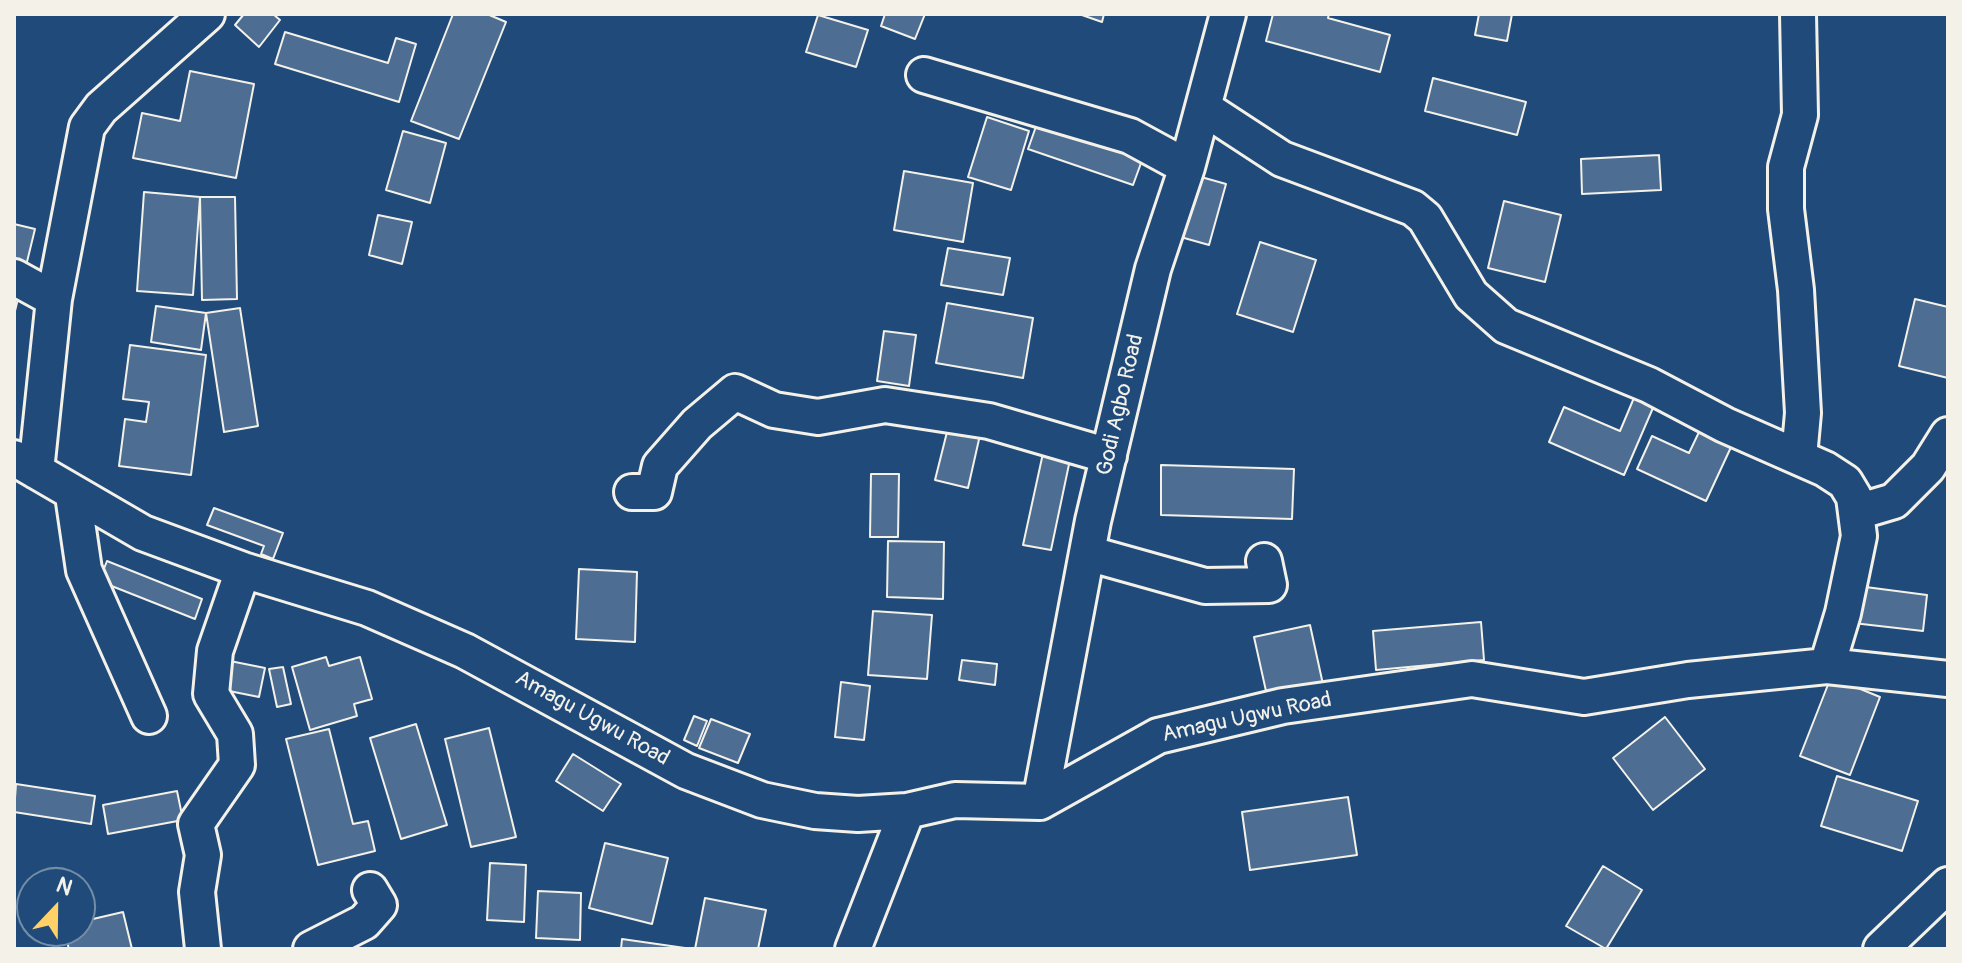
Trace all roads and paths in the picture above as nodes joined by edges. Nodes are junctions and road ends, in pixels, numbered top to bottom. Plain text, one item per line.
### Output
1 (207, 14) edge
2 (1228, 14) edge
3 (1798, 14) edge
4 (924, 75) dead end
5 (1204, 108) junction
6 (1187, 167) junction
7 (14, 277) edge
8 (54, 299) junction
9 (1948, 435) edge
10 (1109, 456) junction
11 (1799, 457) junction
12 (25, 464) edge
13 (632, 492) dead end
14 (73, 495) junction
15 (1857, 512) junction
16 (1087, 553) junction
17 (1264, 561) dead end
18 (243, 570) junction
19 (1827, 666) junction
20 (1948, 679) edge
21 (149, 716) dead end
22 (1040, 802) junction
23 (907, 811) junction
24 (1948, 885) edge
25 (370, 890) dead end
26 (203, 949) edge
27 (311, 949) edge
28 (853, 949) edge
29 (1881, 949) edge

1 - 8 street
2 - 5 street, Godi Agbo Road
3 - 11 street
4 - 6 street
5 - 6 street, Godi Agbo Road
5 - 11 street
6 - 10 street, Godi Agbo Road
7 - 8 street
8 - 12 street
9 - 15 street
10 - 13 street
10 - 16 street, Godi Agbo Road
11 - 15 street
12 - 14 street, Amagu Ugwu Road
14 - 18 street, Amagu Ugwu Road
14 - 21 street
15 - 19 street
16 - 17 street
16 - 22 street, Godi Agbo Road
18 - 23 street, Amagu Ugwu Road
18 - 26 street
19 - 20 street, Amagu Ugwu Road
19 - 22 street, Amagu Ugwu Road
22 - 23 street, Amagu Ugwu Road
23 - 28 street
24 - 29 street
25 - 27 street

